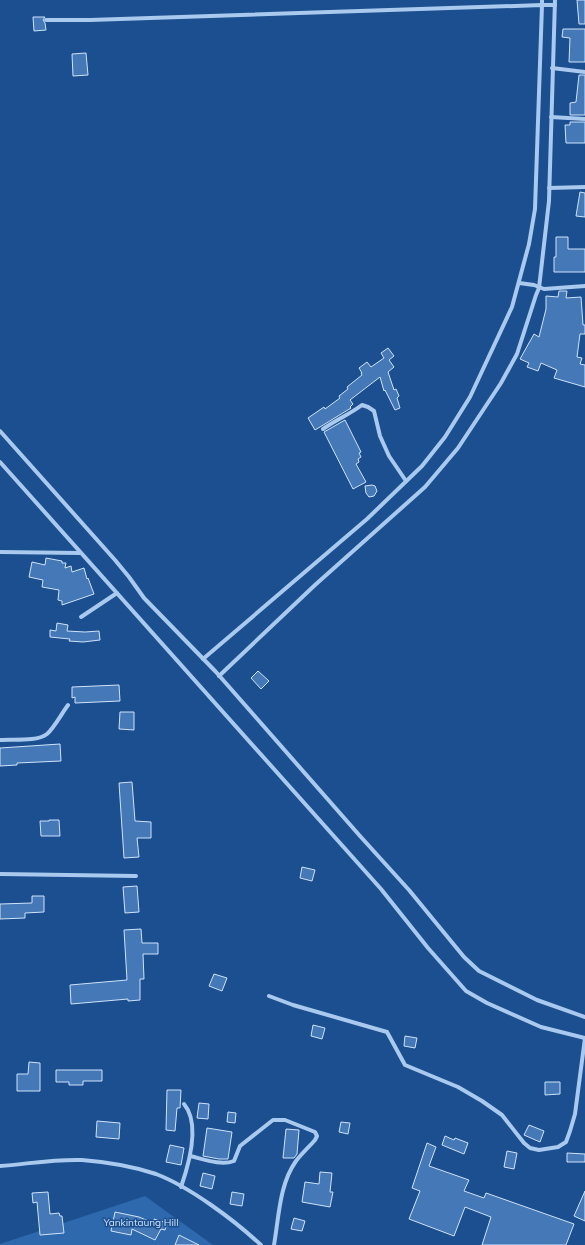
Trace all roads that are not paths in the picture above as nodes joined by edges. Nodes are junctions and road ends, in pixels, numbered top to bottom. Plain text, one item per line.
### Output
1 (543, 3) edge
2 (553, 3) edge
3 (46, 20) dead end
4 (552, 68) junction
5 (585, 72) edge
6 (551, 117) junction
7 (585, 119) edge
8 (550, 188) junction
9 (585, 188) edge
10 (521, 284) junction
11 (585, 286) edge
12 (539, 288) junction
13 (323, 429) dead end
14 (0, 431) edge
15 (0, 462) edge
16 (406, 481) junction
17 (0, 552) edge
18 (80, 552) junction
19 (117, 594) junction
20 (81, 616) dead end
21 (204, 661) junction
22 (217, 674) junction
23 (68, 705) dead end
24 (0, 740) edge
25 (0, 874) edge
26 (136, 876) dead end
27 (269, 996) dead end
28 (585, 1017) edge
29 (585, 1038) edge
30 (184, 1104) dead end
31 (190, 1156) junction
32 (0, 1166) edge
33 (181, 1187) junction
34 (261, 1245) edge
35 (274, 1245) edge

1 - 2 street
1 - 3 street
1 - 10 street
2 - 4 street
4 - 5 street
4 - 6 street
6 - 7 street
6 - 8 street
8 - 9 street
8 - 12 street
10 - 12 street
10 - 16 street
11 - 12 street
12 - 22 street
13 - 16 street
14 - 21 street
15 - 18 street
16 - 21 street
17 - 18 street
18 - 19 street
19 - 20 street
19 - 29 street
21 - 22 street
22 - 28 street
23 - 24 street
25 - 26 street
27 - 29 street
30 - 31 street
31 - 33 street
31 - 35 street
32 - 33 street
33 - 34 street

